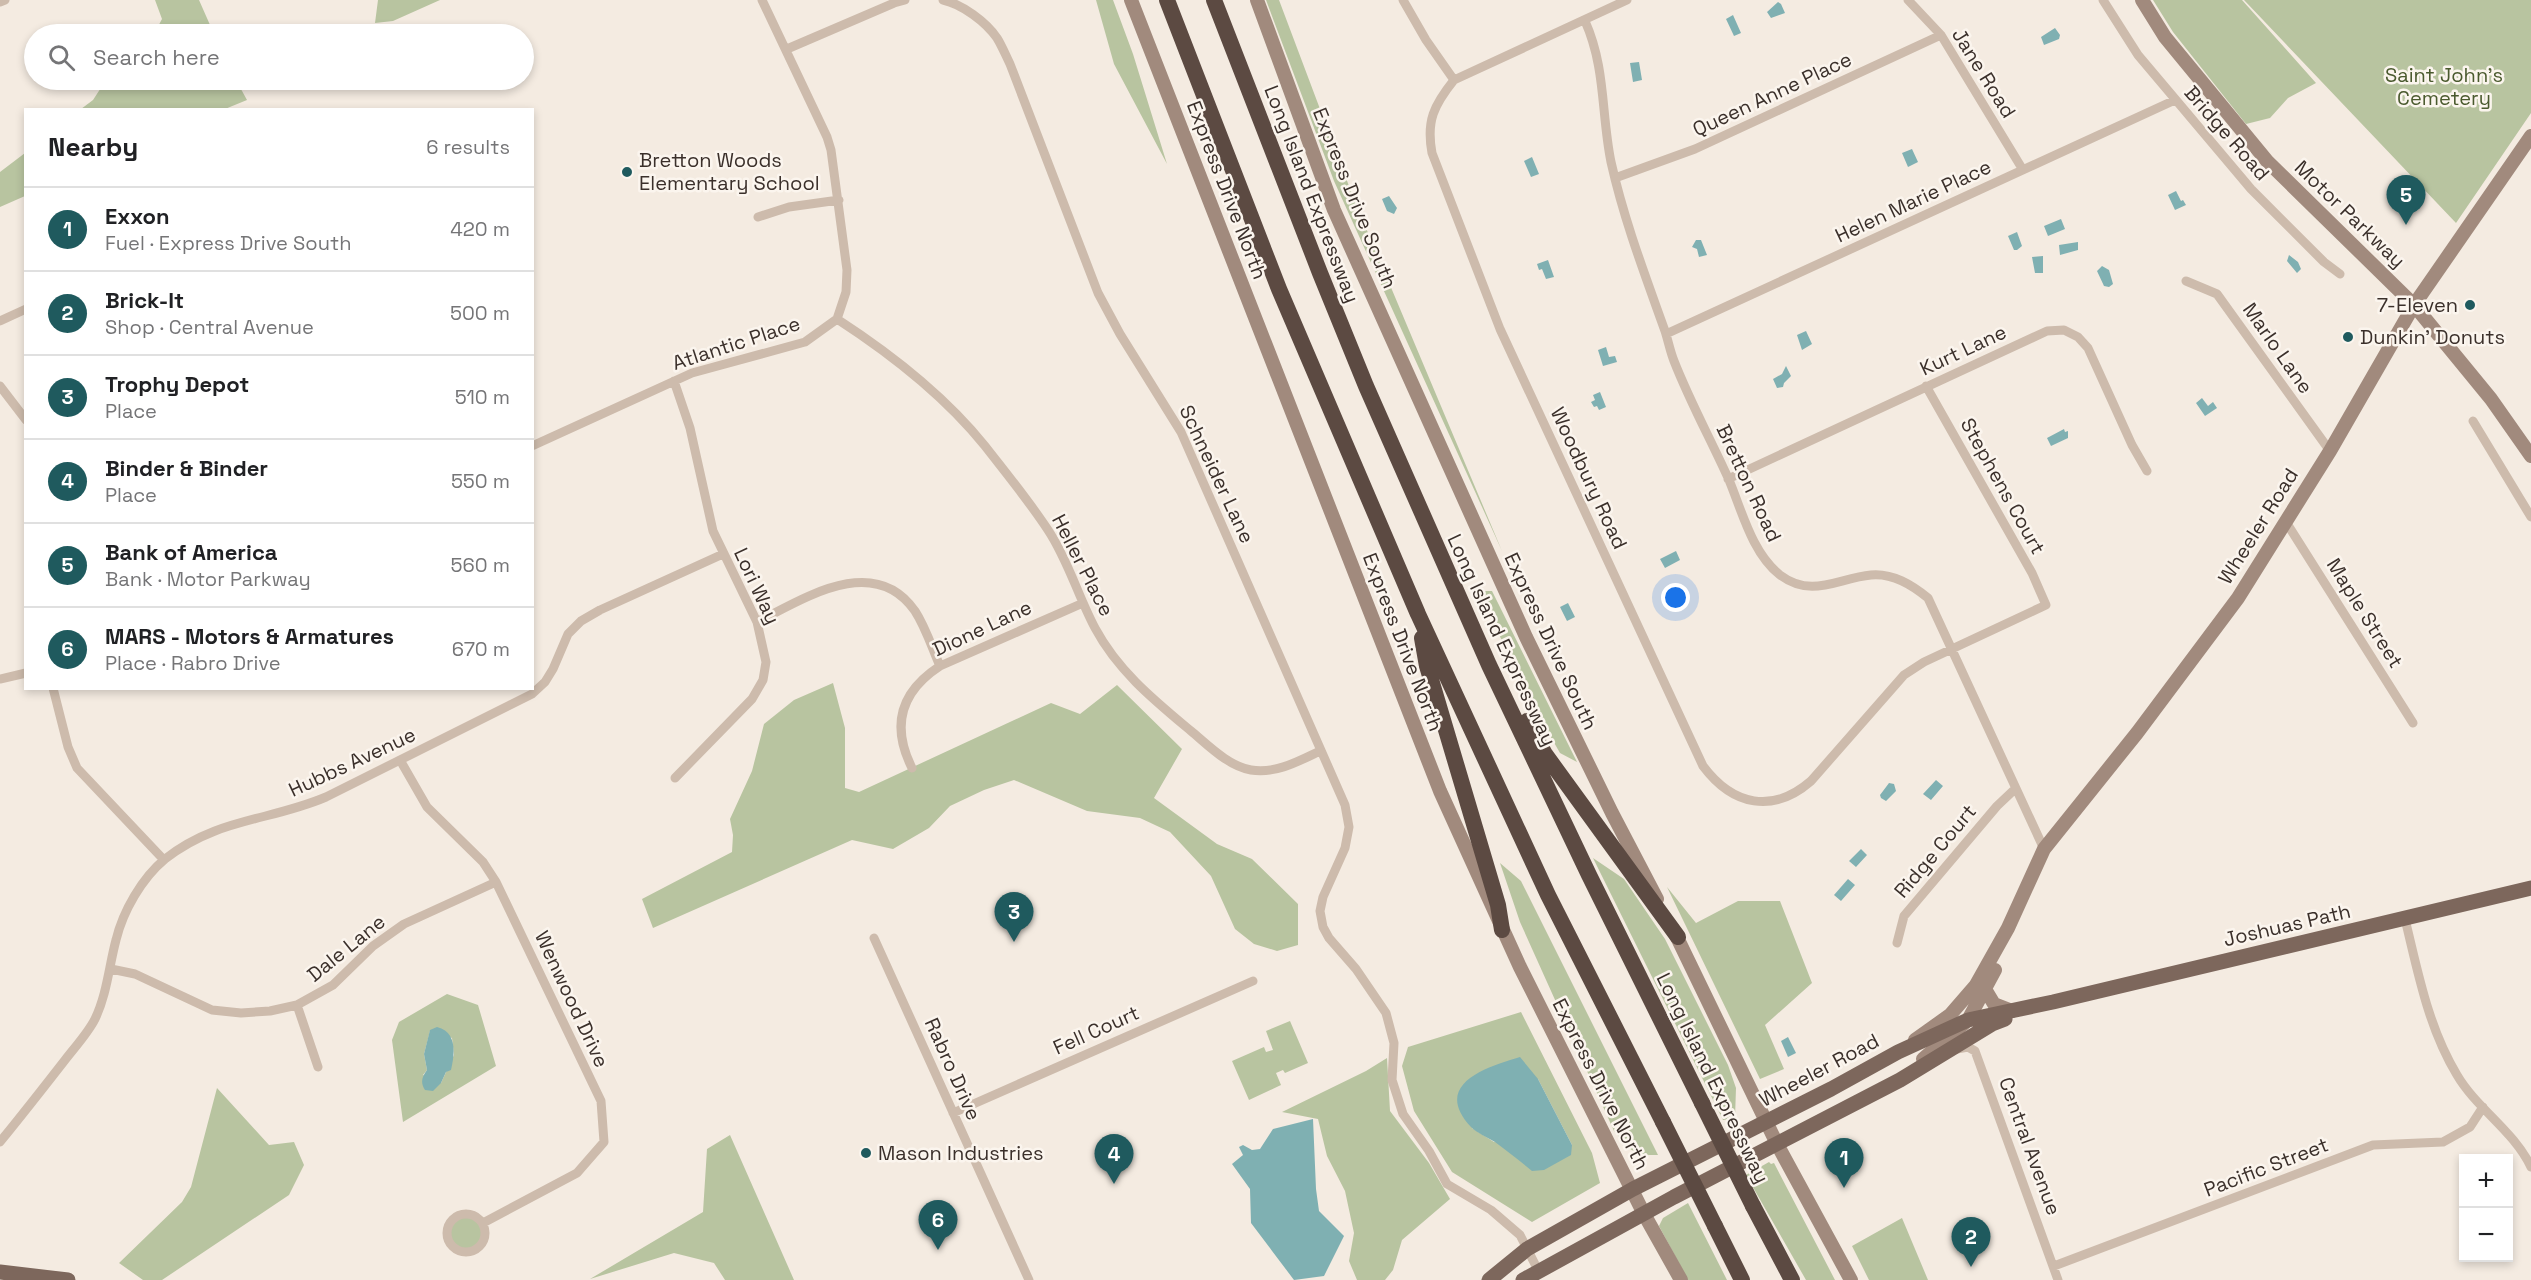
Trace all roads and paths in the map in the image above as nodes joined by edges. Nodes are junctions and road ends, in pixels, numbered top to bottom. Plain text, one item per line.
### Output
1 (4, 0) edge
2 (762, 0) edge
3 (905, 0) edge
4 (943, 0) edge
5 (1131, 0) edge
6 (1167, 0) edge
7 (1214, 0) edge
8 (1257, 0) edge
9 (1402, 0) edge
10 (1627, 0) edge
11 (1908, 0) edge
12 (2103, 0) edge
13 (2142, 0) edge
14 (956, 1) edge
15 (0, 2) edge
16 (1585, 21) junction
17 (1941, 36) junction
18 (787, 49) junction
19 (1454, 80) junction
20 (2175, 100) junction
21 (2531, 136) edge
22 (2023, 170) junction
23 (1615, 178) junction
24 (839, 200) junction
25 (758, 218) dead end
26 (2340, 274) dead end
27 (2186, 280) dead end
28 (2414, 305) junction
29 (24, 310) edge
30 (837, 320) junction
31 (0, 321) edge
32 (1666, 334) junction
33 (674, 381) junction
34 (0, 386) edge
35 (1926, 386) junction
36 (24, 417) edge
37 (2473, 421) dead end
38 (534, 445) edge
39 (2330, 451) junction
40 (2531, 456) edge
41 (2147, 471) dead end
42 (1728, 479) junction
43 (2530, 515) edge
44 (2286, 522) junction
45 (723, 554) junction
46 (1083, 603) junction
47 (2046, 605) joint
48 (1418, 614) junction
49 (757, 622) junction
50 (1952, 649) junction
51 (1489, 665) junction
52 (940, 666) junction
53 (24, 673) edge
54 (0, 679) edge
55 (54, 690) edge
56 (2413, 723) dead end
57 (1320, 751) junction
58 (400, 760) junction
59 (912, 768) dead end
60 (675, 778) dead end
61 (2015, 789) junction
62 (2044, 849) junction
63 (164, 860) junction
64 (496, 882) junction
65 (2531, 888) edge
66 (2405, 919) junction
67 (2008, 928) junction
68 (1502, 930) junction
69 (1678, 937) junction
70 (874, 938) dead end
71 (1897, 943) dead end
72 (111, 969) junction
73 (1253, 981) dead end
74 (1985, 989) junction
75 (2053, 1002) junction
76 (297, 1005) junction
77 (2012, 1011) junction
78 (1968, 1020) junction
79 (1948, 1050) junction
80 (1898, 1052) junction
81 (318, 1067) dead end
82 (2483, 1107) junction
83 (1840, 1112) junction
84 (953, 1113) junction
85 (1767, 1121) junction
86 (0, 1142) edge
87 (1777, 1144) junction
88 (2531, 1167) edge
89 (1633, 1190) junction
90 (1644, 1214) junction
91 (483, 1223) junction
92 (1527, 1249) junction
93 (2054, 1266) junction
94 (1538, 1270) junction
95 (3, 1275) edge
96 (68, 1280) edge
97 (1029, 1280) edge
98 (1489, 1280) edge
99 (1523, 1280) edge
100 (1682, 1280) edge
101 (1742, 1280) edge
102 (1792, 1280) edge
103 (1851, 1280) edge
104 (2058, 1280) edge

1 - 15 street
2 - 18 street
3 - 18 street
4 - 14 street, Schneider Lane
5 - 68 main road, Express Drive North
6 - 48 highway
7 - 51 highway, Long Island Expressway
8 - 69 main road, Express Drive South
9 - 19 street
10 - 16 street, Woodbury Road
11 - 17 street, Jane Road
12 - 20 street, Bridge Road
13 - 28 main road, Motor Parkway
14 - 57 street, Schneider Lane
16 - 19 street, Woodbury Road
16 - 23 street, Bretton Road
17 - 22 street, Jane Road
17 - 23 street, Queen Anne Place
18 - 24 street
19 - 50 street, Woodbury Road
20 - 22 street, Helen Marie Place
20 - 26 street, Bridge Road
21 - 28 main road, Wheeler Road
22 - 32 street, Helen Marie Place
23 - 32 street, Bretton Road
24 - 25 street
24 - 30 street
27 - 39 street, Marlo Lane
28 - 39 main road, Wheeler Road
28 - 40 main road, Motor Parkway
29 - 31 street
30 - 33 street, Atlantic Place
30 - 46 street, Heller Place
32 - 42 street, Bretton Road
33 - 38 street, Atlantic Place
33 - 45 street, Lori Way
34 - 36 street
35 - 41 street, Kurt Lane
35 - 42 street, Kurt Lane
35 - 47 street, Stephens Court
37 - 43 street
39 - 44 main road, Wheeler Road
42 - 50 street, Bretton Road
44 - 56 street, Maple Street
44 - 62 main road, Wheeler Road
45 - 49 street, Lori Way
45 - 58 street, Hubbs Avenue
46 - 52 street, Dione Lane
46 - 57 street, Heller Place
47 - 50 street, Woodbury Road
48 - 68 highway
48 - 101 highway, bridge
49 - 52 street
49 - 60 street, Lori Way
50 - 61 street, Bretton Road
51 - 69 highway
51 - 102 highway, Long Island Expressway, bridge
52 - 59 street, Dione Lane
53 - 54 street
55 - 63 street
57 - 92 street, Schneider Lane
58 - 63 street, Hubbs Avenue
58 - 64 street, Wenwood Drive
61 - 62 street, Bretton Road
61 - 71 street, Ridge Court
62 - 67 main road, Wheeler Road
63 - 72 street, Hubbs Avenue
64 - 76 street, Dale Lane
64 - 91 street, Wenwood Drive
65 - 66 main road, Joshuas Path
66 - 75 main road, Joshuas Path
66 - 82 street
67 - 74 main road, Wheeler Road
67 - 80 main road, Wheeler Road
68 - 89 main road, Express Drive North
69 - 85 main road, Express Drive South
70 - 84 street, Rabro Drive
72 - 76 street, Dale Lane
72 - 86 street, Hubbs Avenue
73 - 84 street, Fell Court
74 - 77 main road
74 - 78 main road, Wheeler Road
75 - 77 main road, Joshuas Path
75 - 79 main road, Joshuas Path
76 - 81 street
77 - 78 main road, Joshuas Path
78 - 80 main road, Joshuas Path
78 - 83 main road, Wheeler Road
79 - 83 main road, Joshuas Path
79 - 93 street, Central Avenue
80 - 85 main road, Wheeler Road
82 - 88 street
82 - 93 street, Pacific Street
83 - 87 main road, Wheeler Road
84 - 97 street, Rabro Drive
85 - 87 main road, Express Drive South
85 - 89 main road, Wheeler Road
87 - 90 main road, Wheeler Road
87 - 103 main road, Express Drive South
89 - 90 main road, Express Drive North
89 - 92 main road, Wheeler Road
90 - 94 main road, Wheeler Road
90 - 100 main road, Express Drive North
91 - 91 street
92 - 94 street, Schneider Lane
92 - 98 main road, Wheeler Road
93 - 104 street, Central Avenue
94 - 99 main road, Wheeler Road
95 - 96 main road

